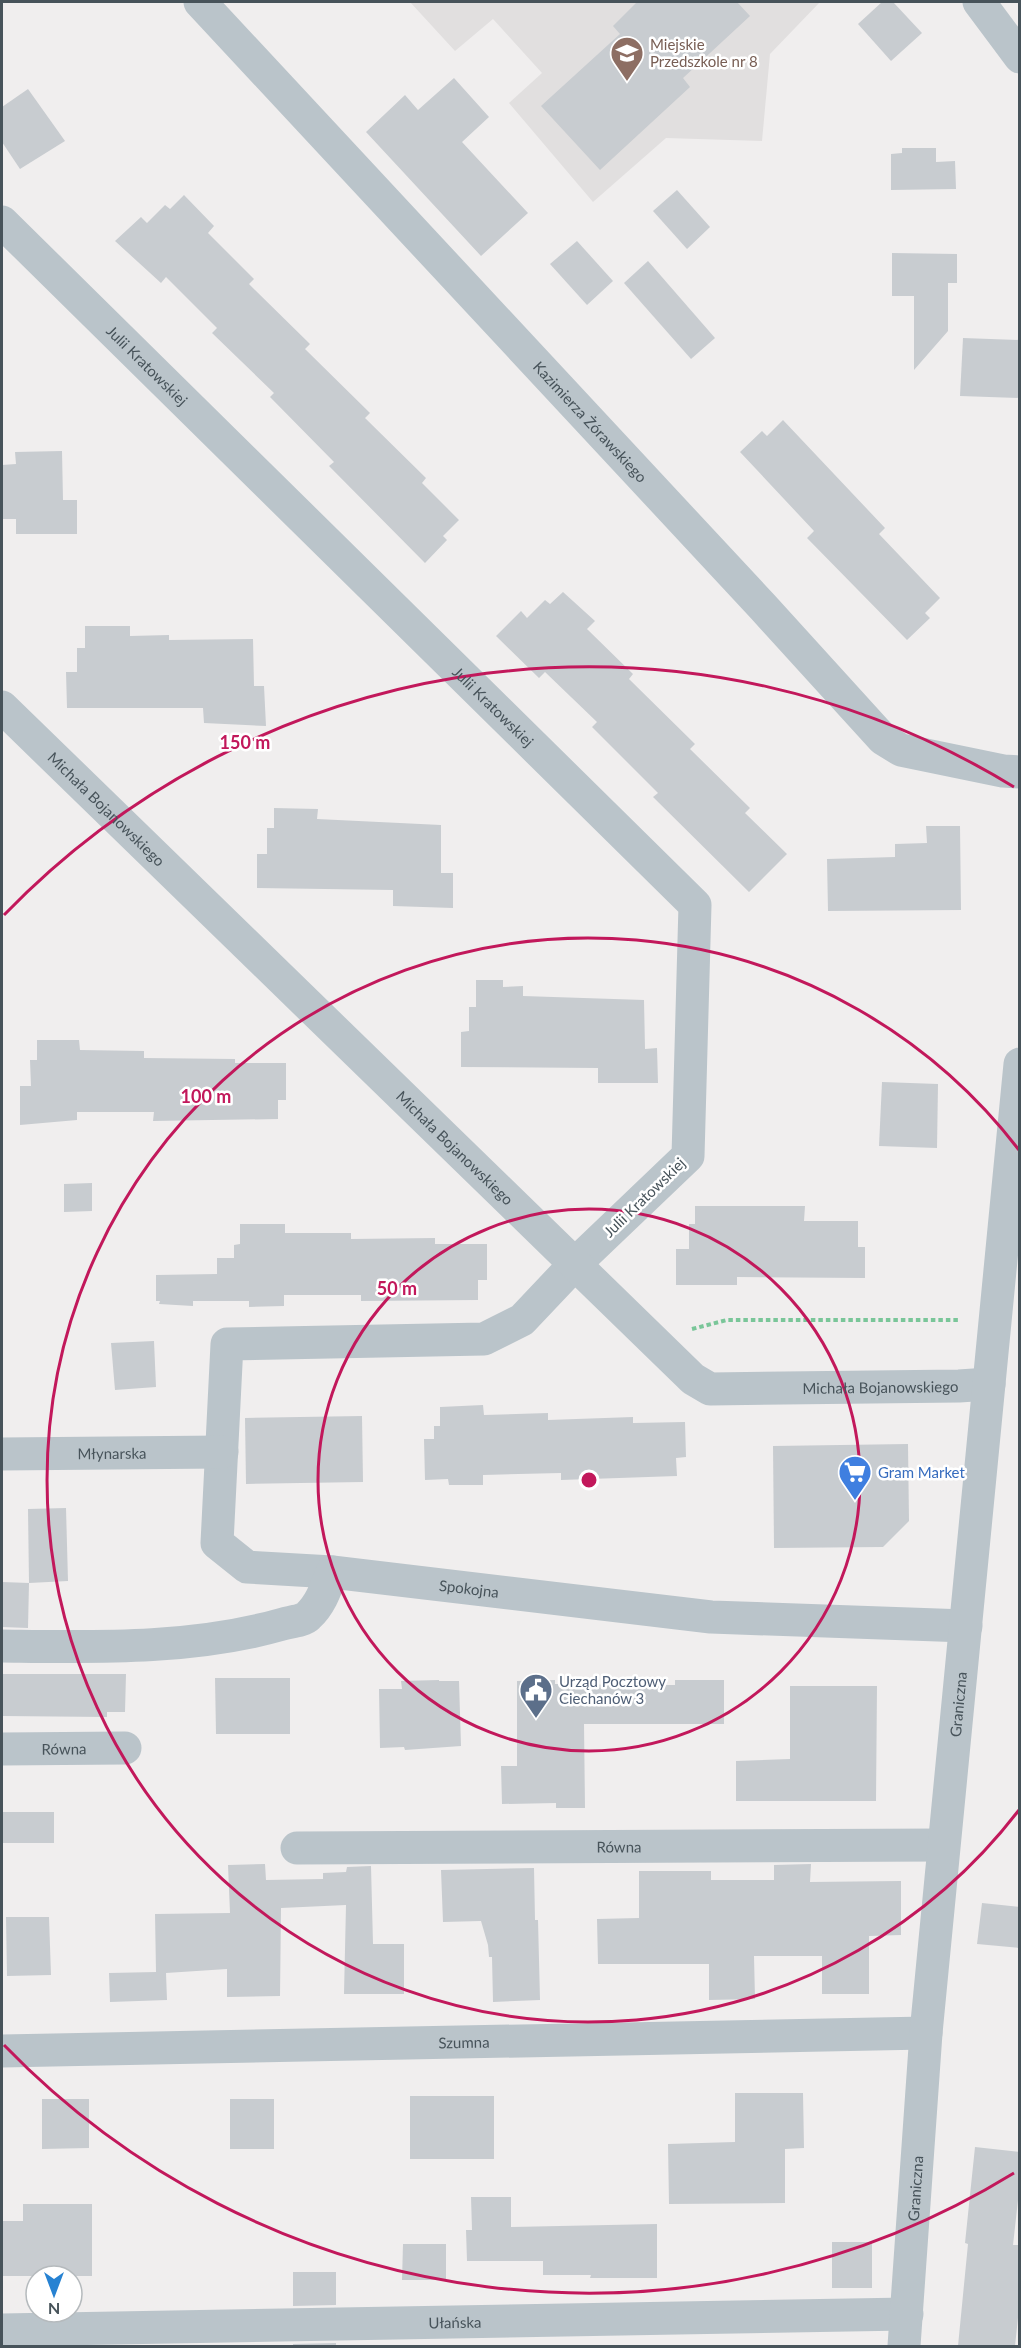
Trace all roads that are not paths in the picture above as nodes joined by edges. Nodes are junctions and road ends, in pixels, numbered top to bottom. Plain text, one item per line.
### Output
1 (200, 2) edge
2 (979, 2) edge
3 (1020, 57) edge
4 (2, 222) edge
5 (2, 707) edge
6 (1020, 772) edge
7 (1020, 1064) edge
8 (575, 1264) junction
9 (989, 1384) junction
10 (222, 1452) junction
11 (2, 1454) edge
12 (332, 1572) junction
13 (966, 1626) junction
14 (2, 1646) edge
15 (125, 1748) dead end
16 (2, 1749) edge
17 (943, 1845) junction
18 (297, 1848) dead end
19 (926, 2033) junction
20 (2, 2050) edge
21 (907, 2314) junction
22 (2, 2330) edge
23 (904, 2346) edge

1 - 6 street, Kazimierza Żórawskiego
2 - 3 street
4 - 8 street, Julii Kratowskiej
5 - 8 street, Michała Bojanowskiego
7 - 9 street, Graniczna
8 - 9 street, Michała Bojanowskiego
8 - 10 street, Julii Kratowskiej
9 - 13 street, Graniczna
10 - 11 street, Młynarska
10 - 12 street, Spokojna
12 - 13 street, Spokojna
12 - 14 street
13 - 17 street, Graniczna
15 - 16 street, Równa
17 - 18 street, Równa
17 - 19 street, Graniczna
19 - 20 street, Szumna
19 - 21 street, Graniczna
21 - 22 street, Ułańska
21 - 23 street, Graniczna

